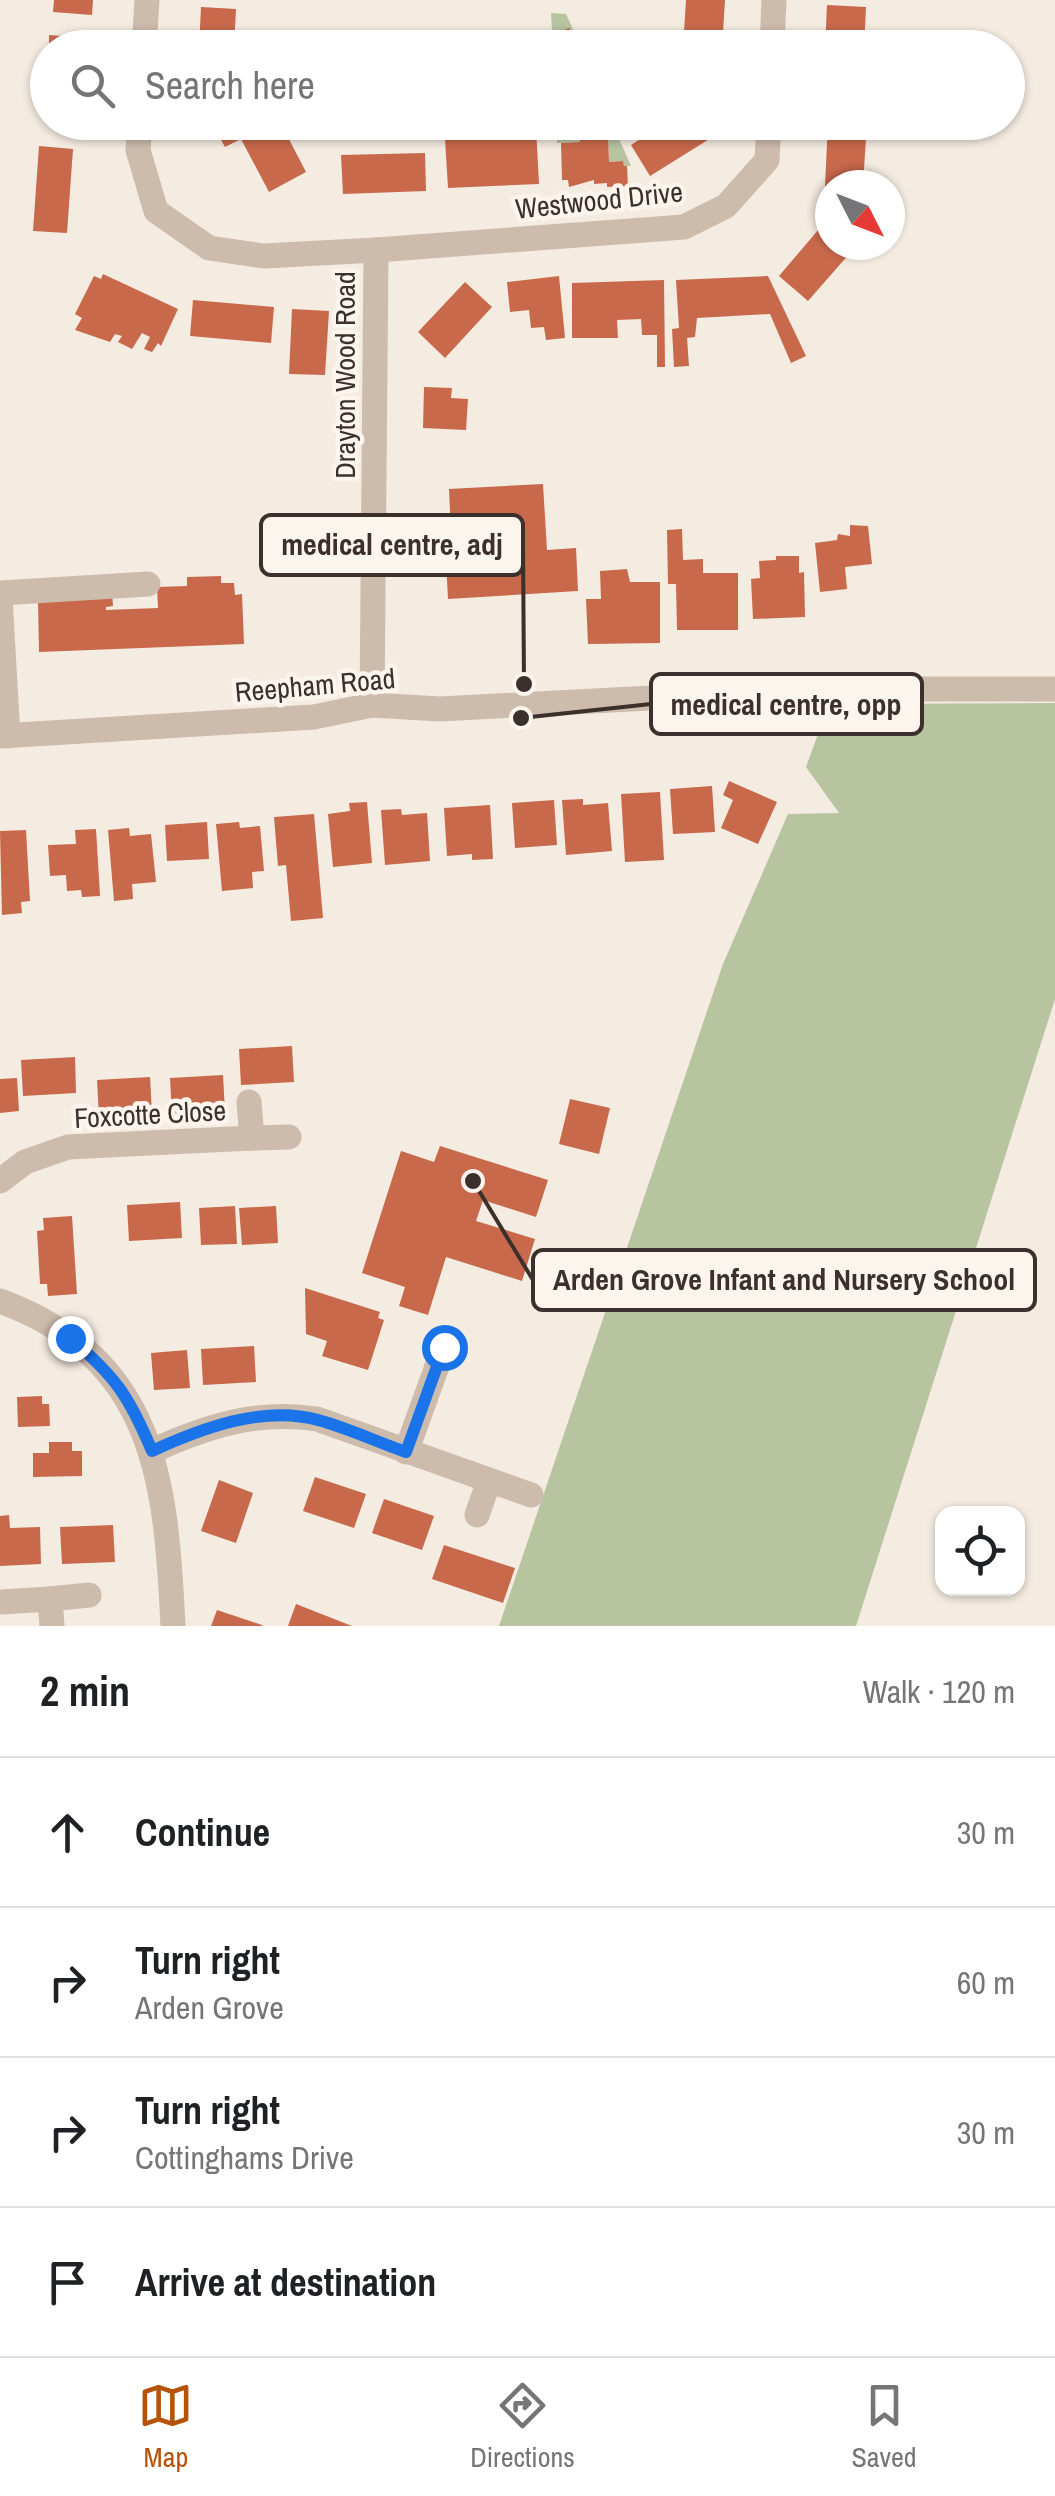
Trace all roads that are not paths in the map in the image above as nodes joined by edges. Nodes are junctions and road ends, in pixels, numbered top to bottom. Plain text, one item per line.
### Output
1 (146, 0) edge
2 (774, 0) edge
3 (145, 30) edge
4 (773, 30) edge
5 (139, 140) edge
6 (768, 140) edge
7 (376, 250) junction
8 (148, 584) dead end
9 (0, 595) edge
10 (1055, 689) edge
11 (372, 704) junction
12 (4, 736) edge
13 (249, 1102) dead end
14 (289, 1136) dead end
15 (252, 1138) junction
16 (0, 1181) edge
17 (0, 1301) edge
18 (444, 1347) dead end
19 (152, 1451) junction
20 (406, 1452) junction
21 (489, 1480) junction
22 (531, 1495) dead end
23 (477, 1515) dead end
24 (89, 1595) dead end
25 (50, 1599) junction
26 (0, 1602) edge
27 (52, 1626) edge
28 (173, 1626) edge

1 - 3 street
2 - 4 street
5 - 7 street, Drayton Wood Road
6 - 7 street, Westwood Drive
7 - 11 street, Drayton Wood Road
8 - 9 street
9 - 12 street
10 - 11 street, Reepham Road
11 - 12 street, Reepham Road
13 - 15 street, Foxcotte Close
14 - 15 street, Foxcotte Close
15 - 16 street, Foxcotte Close
17 - 19 street
18 - 20 street
19 - 20 street
19 - 28 street
20 - 21 street
21 - 22 street
21 - 23 street
24 - 25 street
25 - 26 street
25 - 27 street

